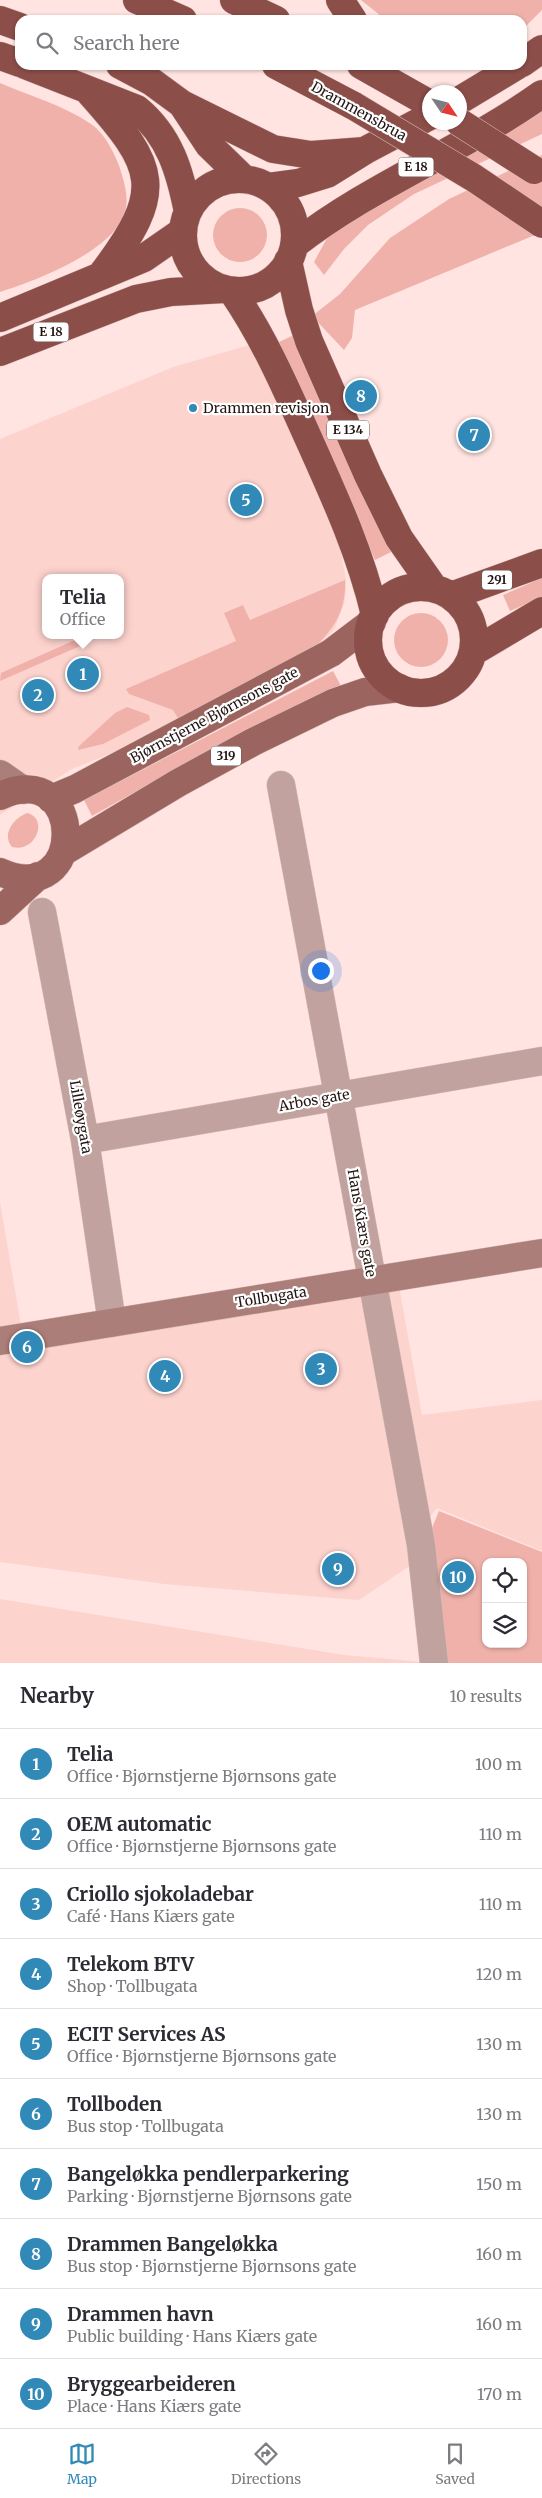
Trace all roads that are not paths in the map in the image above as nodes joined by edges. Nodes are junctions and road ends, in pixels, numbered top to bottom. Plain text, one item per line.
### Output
1 (138, 0) edge
2 (234, 0) edge
3 (340, 0) edge
4 (172, 15) edge
5 (266, 15) edge
6 (350, 15) edge
7 (0, 20) edge
8 (15, 25) edge
9 (542, 49) edge
10 (0, 56) edge
11 (527, 60) edge
12 (15, 61) edge
13 (38, 70) edge
14 (129, 70) edge
15 (285, 70) edge
16 (381, 70) edge
17 (510, 70) edge
18 (86, 88) junction
19 (542, 94) edge
20 (467, 96) edge
21 (422, 99) edge
22 (182, 104) junction
23 (422, 120) edge
24 (467, 127) edge
25 (364, 151) junction
26 (542, 176) edge
27 (256, 183) junction
28 (185, 221) junction
29 (542, 224) edge
30 (291, 253) junction
31 (102, 274) junction
32 (228, 290) junction
33 (0, 318) edge
34 (0, 352) edge
35 (542, 563) edge
36 (443, 592) junction
37 (542, 610) edge
38 (373, 619) junction
39 (473, 652) junction
40 (400, 688) junction
41 (0, 774) edge
42 (281, 785) dead end
43 (12, 793) edge
44 (51, 799) junction
45 (63, 852) junction
46 (0, 872) edge
47 (38, 876) junction
48 (0, 911) edge
49 (42, 912) dead end
50 (542, 1061) edge
51 (339, 1095) junction
52 (86, 1140) junction
53 (542, 1253) edge
54 (373, 1280) junction
55 (112, 1323) junction
56 (0, 1340) edge
57 (434, 1663) edge

1 - 4 highway
2 - 5 highway
3 - 6 highway
7 - 8 highway
9 - 11 highway
10 - 12 highway
13 - 18 highway, E 134
14 - 22 highway, E 134
15 - 29 highway, Drammensbrua / E 18, bridge
16 - 21 highway
17 - 20 highway
18 - 28 highway, E 134
18 - 31 highway, E 18
19 - 30 highway, E 18
22 - 25 highway
22 - 27 highway, E 134
23 - 25 highway
24 - 26 highway, bridge
25 - 27 highway
27 - 28 highway
27 - 30 highway, E 134
28 - 31 highway, E 18
28 - 32 highway, E 134
30 - 32 highway
30 - 36 highway, E 134
31 - 33 highway, E 18
32 - 34 highway, E 18
32 - 38 highway, E 134
35 - 36 highway, 291
36 - 38 highway, 291
36 - 39 highway
37 - 39 highway
38 - 40 highway
38 - 44 main road, Bjørnstjerne Bjørnsons gate
39 - 40 highway
40 - 45 main road, 319
41 - 43 main road
42 - 51 street, Hans Kiærs gate
43 - 44 main road
44 - 45 main road
45 - 47 main road, 319
46 - 47 main road
47 - 48 main road, 319
49 - 52 street, Lilleøygata
50 - 51 street, Arbos gate
51 - 52 street, Arbos gate
51 - 54 street, Hans Kiærs gate
52 - 55 street, Lilleøygata
53 - 54 main road, Tollbugata
54 - 55 main road, Tollbugata
54 - 57 street, Hans Kiærs gate
55 - 56 main road, Tollbugata

